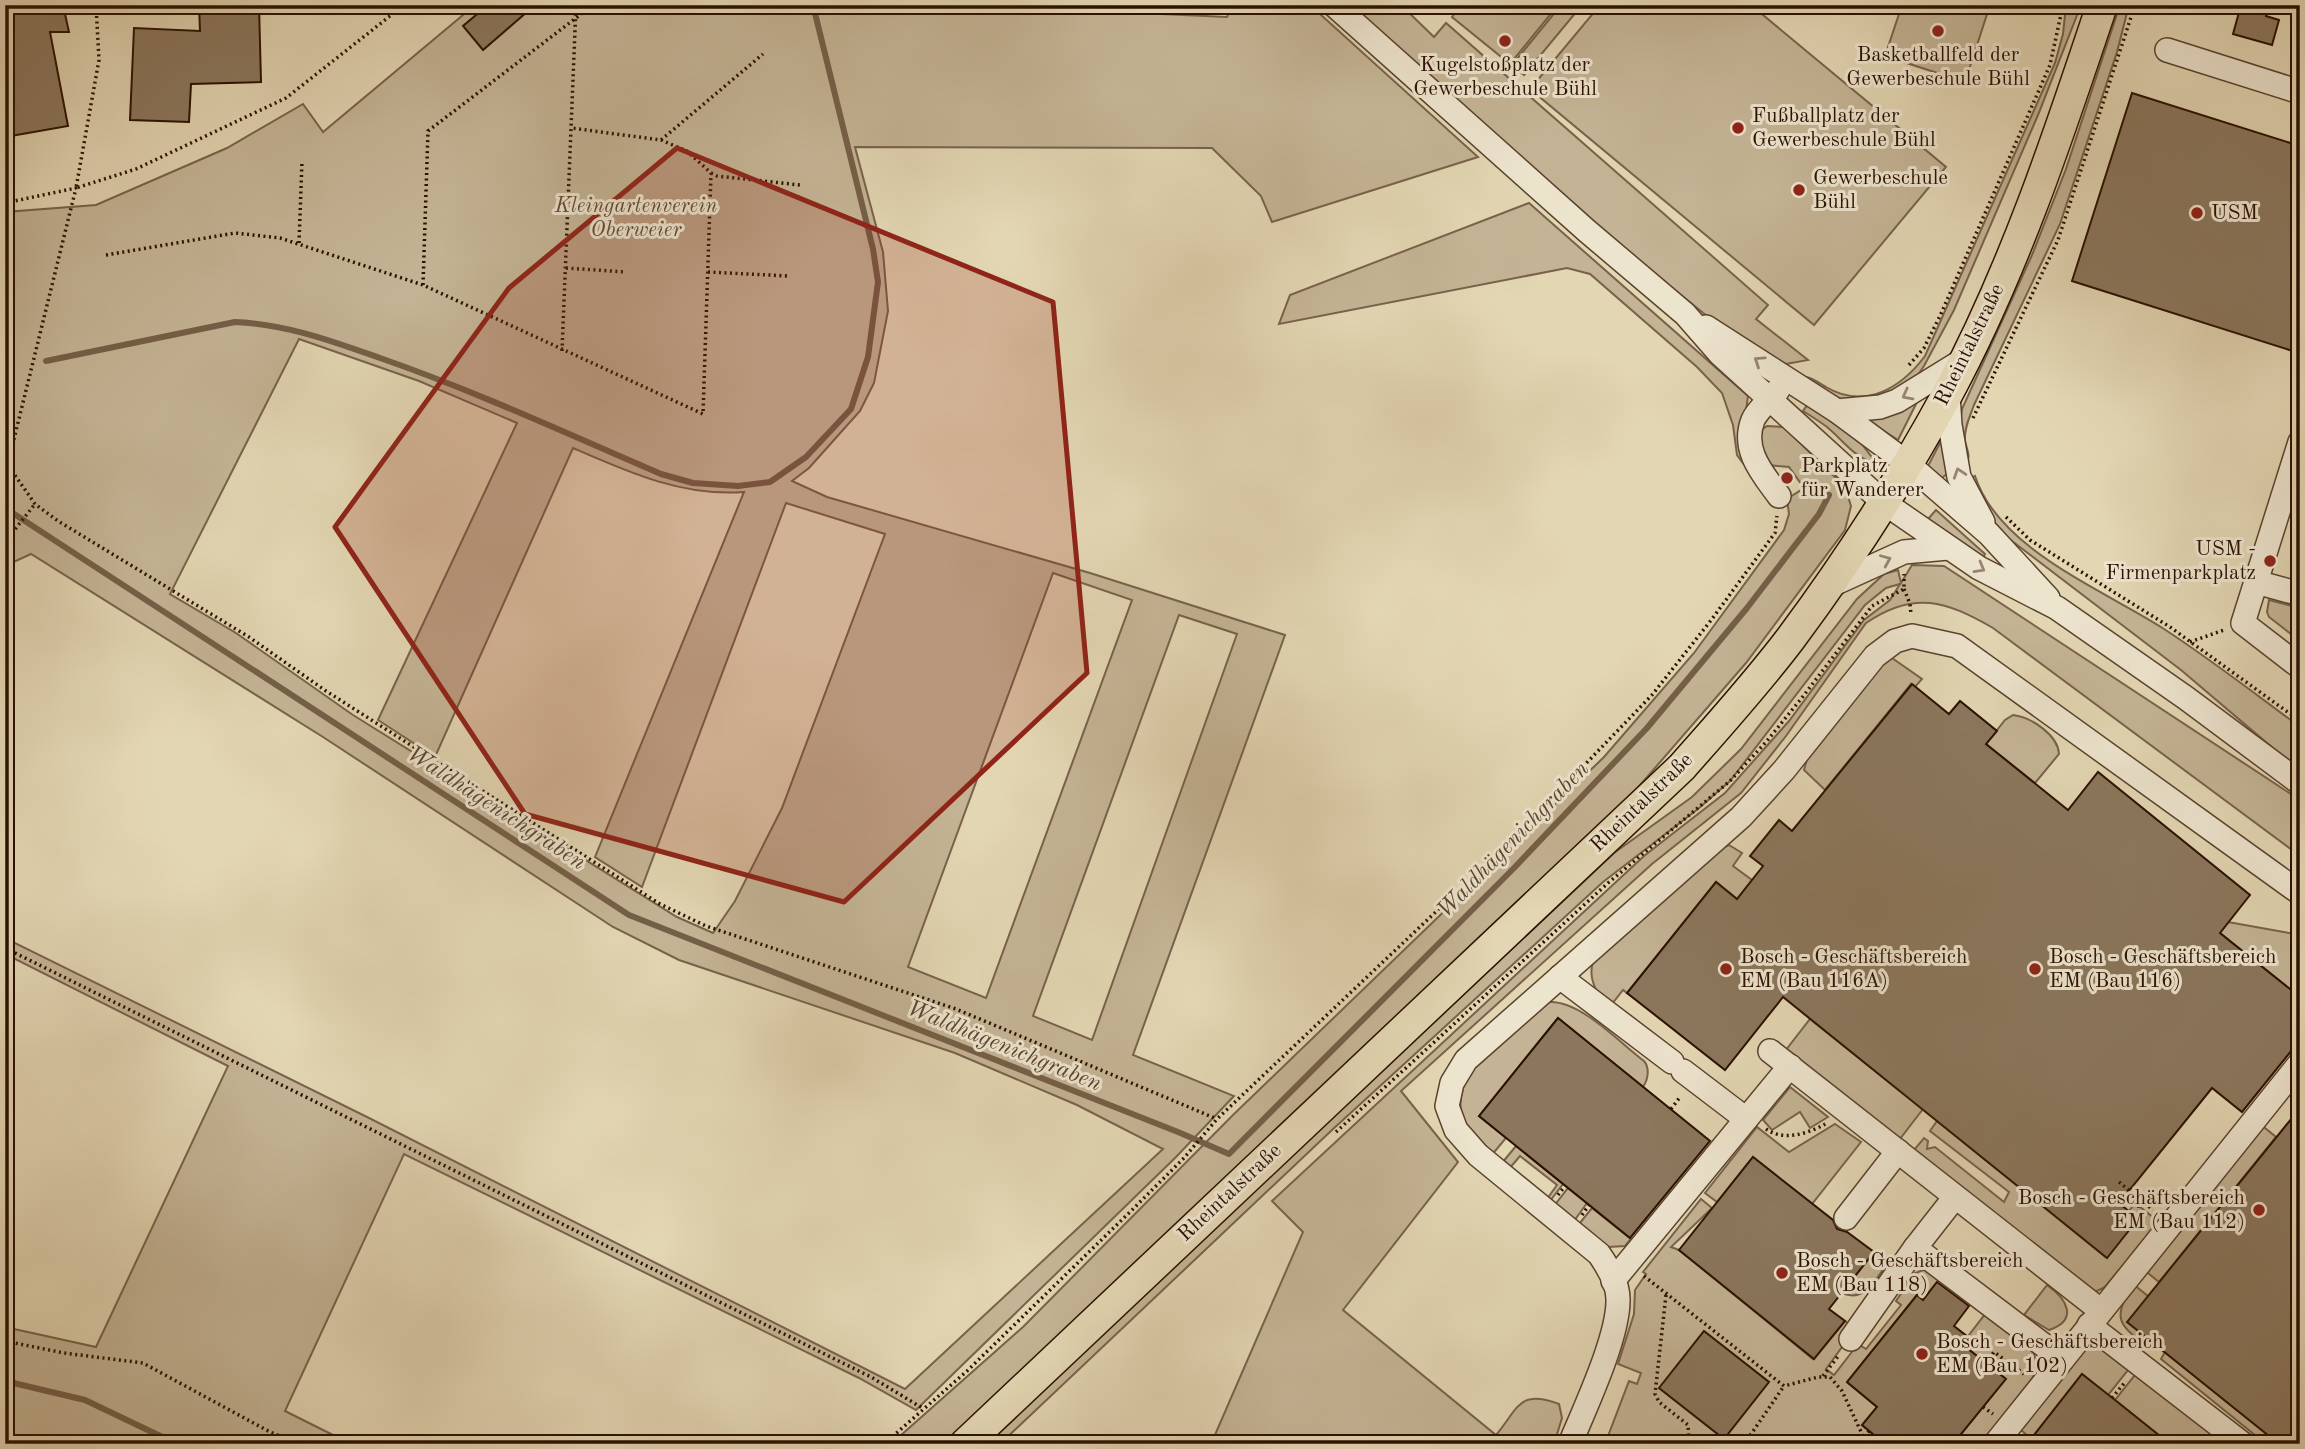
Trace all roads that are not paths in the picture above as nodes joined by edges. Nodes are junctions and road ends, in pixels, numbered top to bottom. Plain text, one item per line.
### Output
1 (1334, 5) edge
2 (2102, 5) edge
3 (2167, 50) dead end
4 (2300, 92) edge
5 (1685, 314) junction
6 (1965, 359) junction
7 (1787, 380) junction
8 (1948, 394) junction
9 (1770, 400) junction
10 (1837, 411) junction
11 (2300, 442) edge
12 (1907, 463) junction
13 (1779, 496) road end
14 (1884, 502) junction
15 (1989, 534) junction
16 (1948, 548) junction
17 (2256, 582) junction
18 (1827, 587) junction
19 (2300, 594) edge
20 (2057, 608) junction
21 (2300, 667) edge
22 (2300, 783) edge
23 (2300, 893) edge
24 (1560, 977) junction
25 (1770, 1051) dead end
26 (2300, 1063) edge
27 (1790, 1066) junction
28 (1747, 1117) junction
29 (1898, 1151) junction
30 (1955, 1197) junction
31 (1846, 1218) dead end
32 (1915, 1248) junction
33 (1613, 1281) junction
34 (2094, 1317) junction
35 (1851, 1339) dead end
36 (2062, 1359) junction
37 (965, 1444) edge
38 (1570, 1444) edge
39 (1995, 1444) edge
40 (2244, 1444) edge

1 - 5 street
2 - 6 main road, Rheintalstraße
3 - 4 street
7 -> 5 street
5 - 9 street
6 - 8 main road, Rheintalstraße
6 -> 10 street
7 - 9 street
7 - 10 street
8 - 12 main road, Rheintalstraße
15 -> 8 street
9 - 13 street
9 - 14 street
10 - 12 street
11 - 17 street
12 - 14 main road, Rheintalstraße
12 - 15 street
14 - 16 street
14 - 18 main road, Rheintalstraße
15 - 20 street
18 -> 16 street
16 -> 20 street
17 - 19 street
17 - 21 street
18 - 37 main road, Rheintalstraße
20 - 22 street
23 - 24 street
24 - 28 street
24 - 33 street
25 - 27 street
26 - 34 street
27 - 28 street
27 - 29 street
28 - 33 street
29 - 30 street
29 - 31 street
30 - 32 street
30 - 34 street
32 - 35 street
32 - 36 street
33 - 38 street
34 - 36 street
34 - 40 street
36 - 39 street

